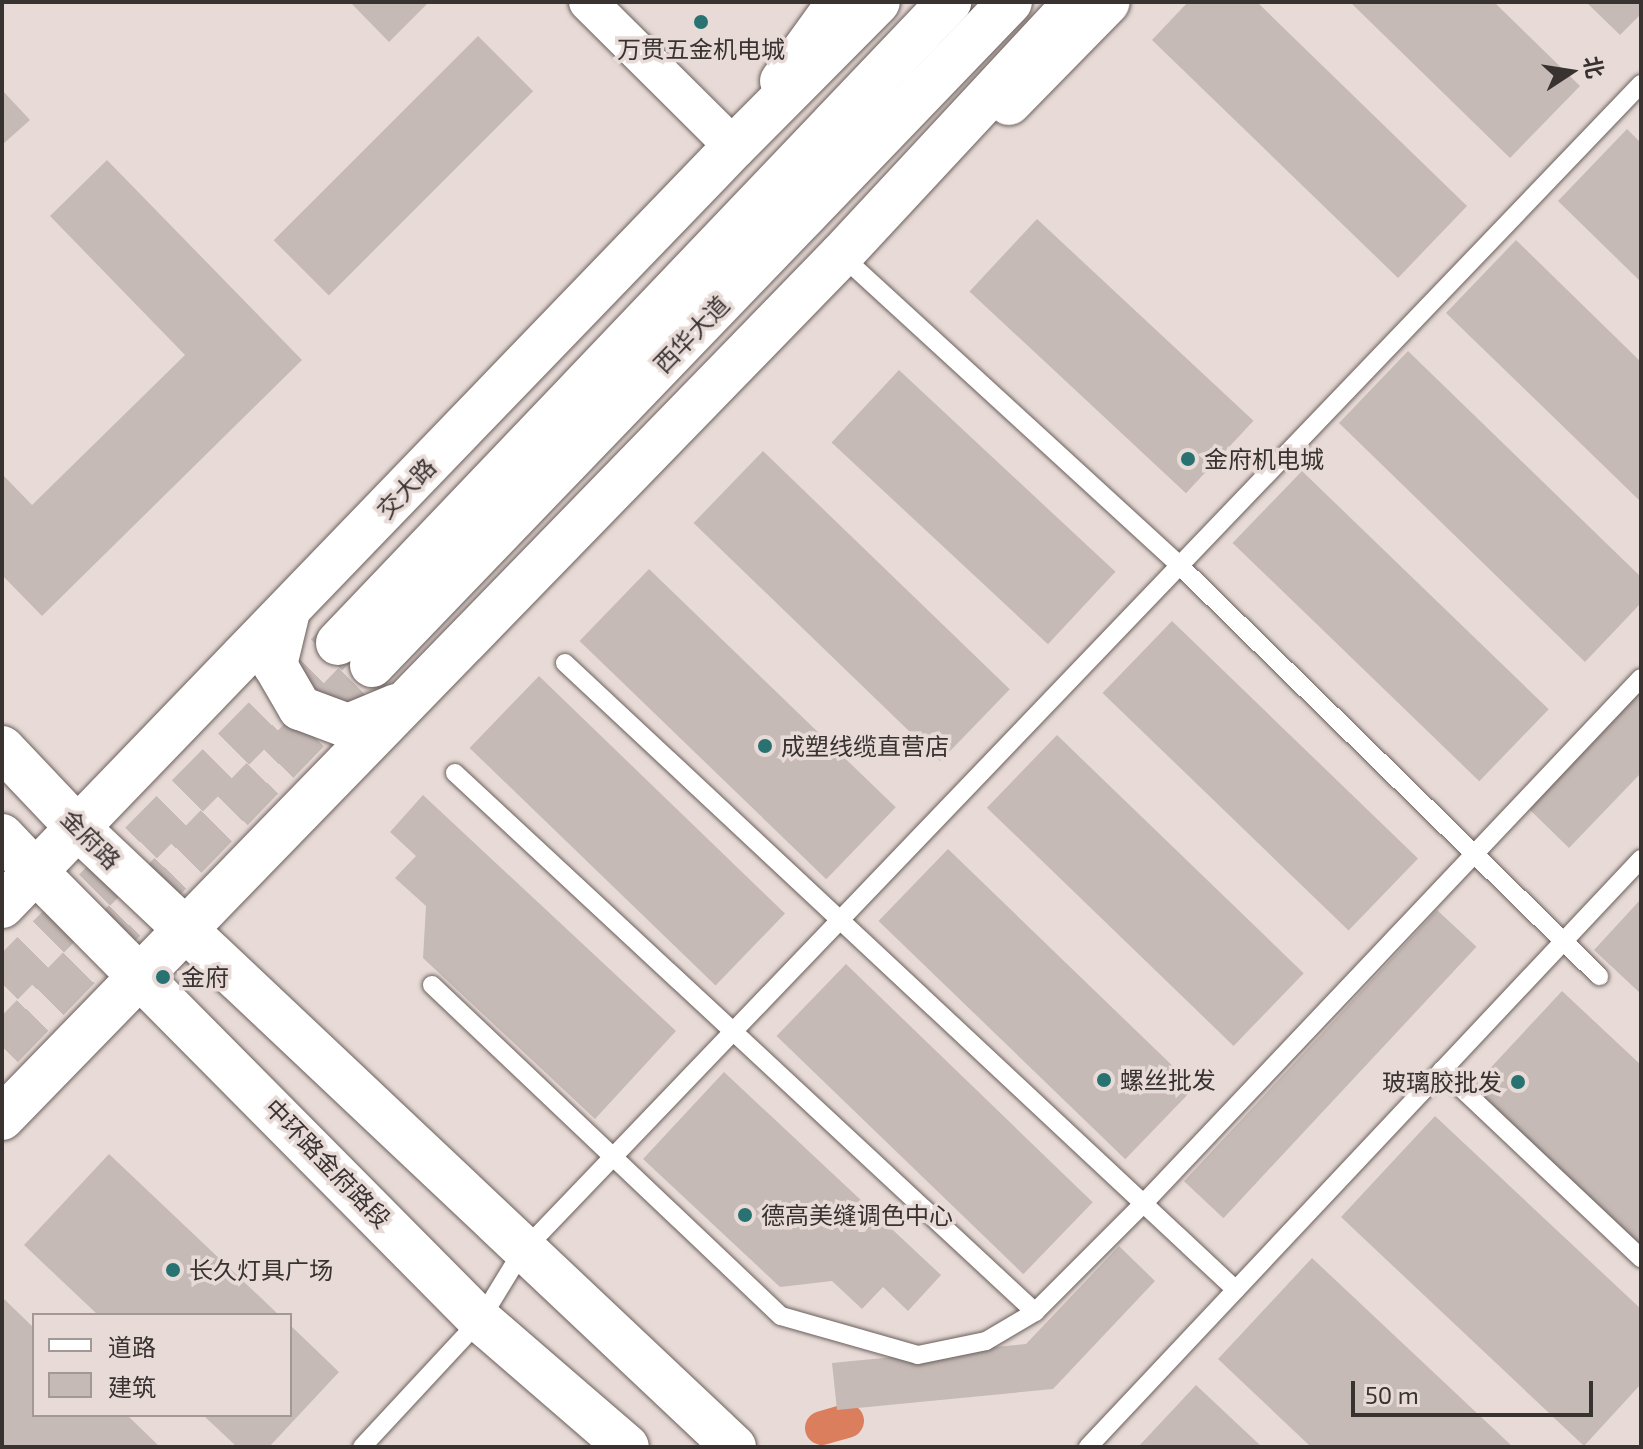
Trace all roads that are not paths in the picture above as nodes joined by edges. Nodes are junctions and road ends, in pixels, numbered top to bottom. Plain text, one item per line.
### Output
1 (588, 2) edge
2 (839, 2) edge
3 (878, 2) edge
4 (949, 2) edge
5 (1010, 2) edge
6 (1076, 2) edge
7 (1108, 2) edge
8 (1641, 84) edge
9 (734, 147) junction
10 (841, 255) junction
11 (1179, 565) junction
12 (288, 611) junction
13 (565, 663) dead end
14 (1641, 678) edge
15 (402, 704) junction
16 (2, 748) edge
17 (455, 773) dead end
18 (78, 828) junction
19 (2, 836) edge
20 (1474, 853) junction
21 (1641, 859) edge
22 (35, 871) junction
23 (2, 906) edge
24 (836, 923) junction
25 (180, 929) junction
26 (1563, 941) junction
27 (142, 972) junction
28 (1599, 976) dead end
29 (432, 985) dead end
30 (730, 1034) junction
31 (1442, 1070) junction
32 (2, 1118) edge
33 (614, 1156) junction
34 (1143, 1204) junction
35 (521, 1253) junction
36 (1641, 1258) edge
37 (1236, 1290) junction
38 (1035, 1312) junction
39 (480, 1320) junction
40 (362, 1447) edge
41 (627, 1447) edge
42 (734, 1447) edge
43 (1088, 1447) edge

1 - 9 street
2 - 9 main road
3 - 9 main road
4 - 5 main road, 西华大道
6 - 10 main road
7 - 10 main road
8 - 11 lane
9 - 12 main road, 交大路
10 - 11 lane
10 - 15 main road
11 - 20 lane
11 - 24 lane
12 - 15 main road
12 - 18 main road, 交大路
13 - 24 lane
14 - 20 lane
15 - 25 main road
16 - 18 main road, 金府路
17 - 30 lane
18 - 22 main road, 交大路
18 - 25 main road, 金府路
19 - 22 main road
20 - 26 lane
20 - 34 lane
21 - 26 lane
22 - 23 main road, 交大路
22 - 27 main road, 中环路金府路段
24 - 30 lane
24 - 34 lane
25 - 27 main road
25 - 35 main road
26 - 28 lane
26 - 31 lane
27 - 32 main road
27 - 39 main road, 中环路金府路段
29 - 33 lane
30 - 33 lane
30 - 38 lane
31 - 36 lane
31 - 37 lane
33 - 35 lane
33 - 38 lane
34 - 37 lane
34 - 38 lane
35 - 39 lane
35 - 42 main road
37 - 43 lane
39 - 40 lane
39 - 41 main road, 中环路金府路段

